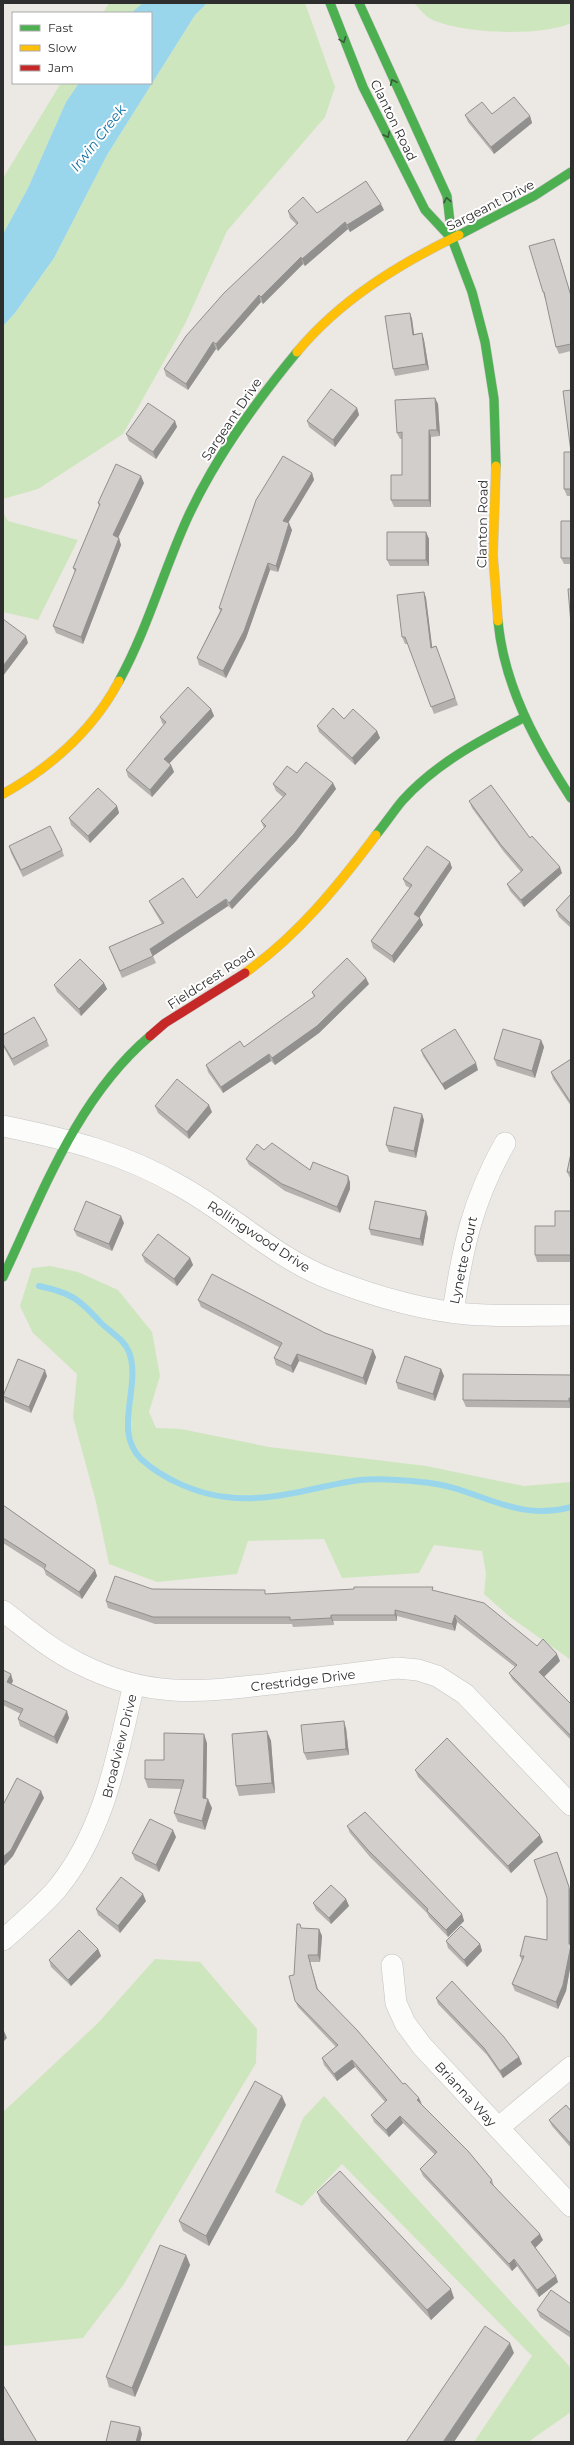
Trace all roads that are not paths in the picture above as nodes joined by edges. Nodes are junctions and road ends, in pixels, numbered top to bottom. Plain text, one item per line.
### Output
1 (330, 3) edge
2 (359, 3) edge
3 (571, 172) edge
4 (452, 239) junction
5 (525, 717) junction
6 (3, 794) edge
7 (571, 798) edge
8 (3, 1126) edge
9 (69, 1140) junction
10 (505, 1143) dead end
11 (3, 1277) edge
12 (453, 1312) junction
13 (571, 1314) edge
14 (3, 1611) edge
15 (134, 1684) junction
16 (571, 1805) edge
17 (3, 1940) edge
18 (392, 1965) dead end
19 (571, 2067) edge
20 (498, 2128) junction
21 (571, 2206) edge

1 -> 4 street, Clanton Road
4 -> 2 street, Clanton Road
3 - 4 street, Sargeant Drive
4 - 5 street, Clanton Road
4 - 6 street, Sargeant Drive
5 - 7 street, Clanton Road
5 - 9 street, Fieldcrest Road
8 - 9 street, Rollingwood Drive
9 - 11 street, Fieldcrest Road
9 - 12 street, Rollingwood Drive
10 - 12 street, Lynette Court
12 - 13 street, Rollingwood Drive
14 - 15 street, Crestridge Drive
15 - 16 street, Crestridge Drive
15 - 17 street, Broadview Drive
18 - 20 street, Brianna Way
19 - 20 street
20 - 21 street, Brianna Way

